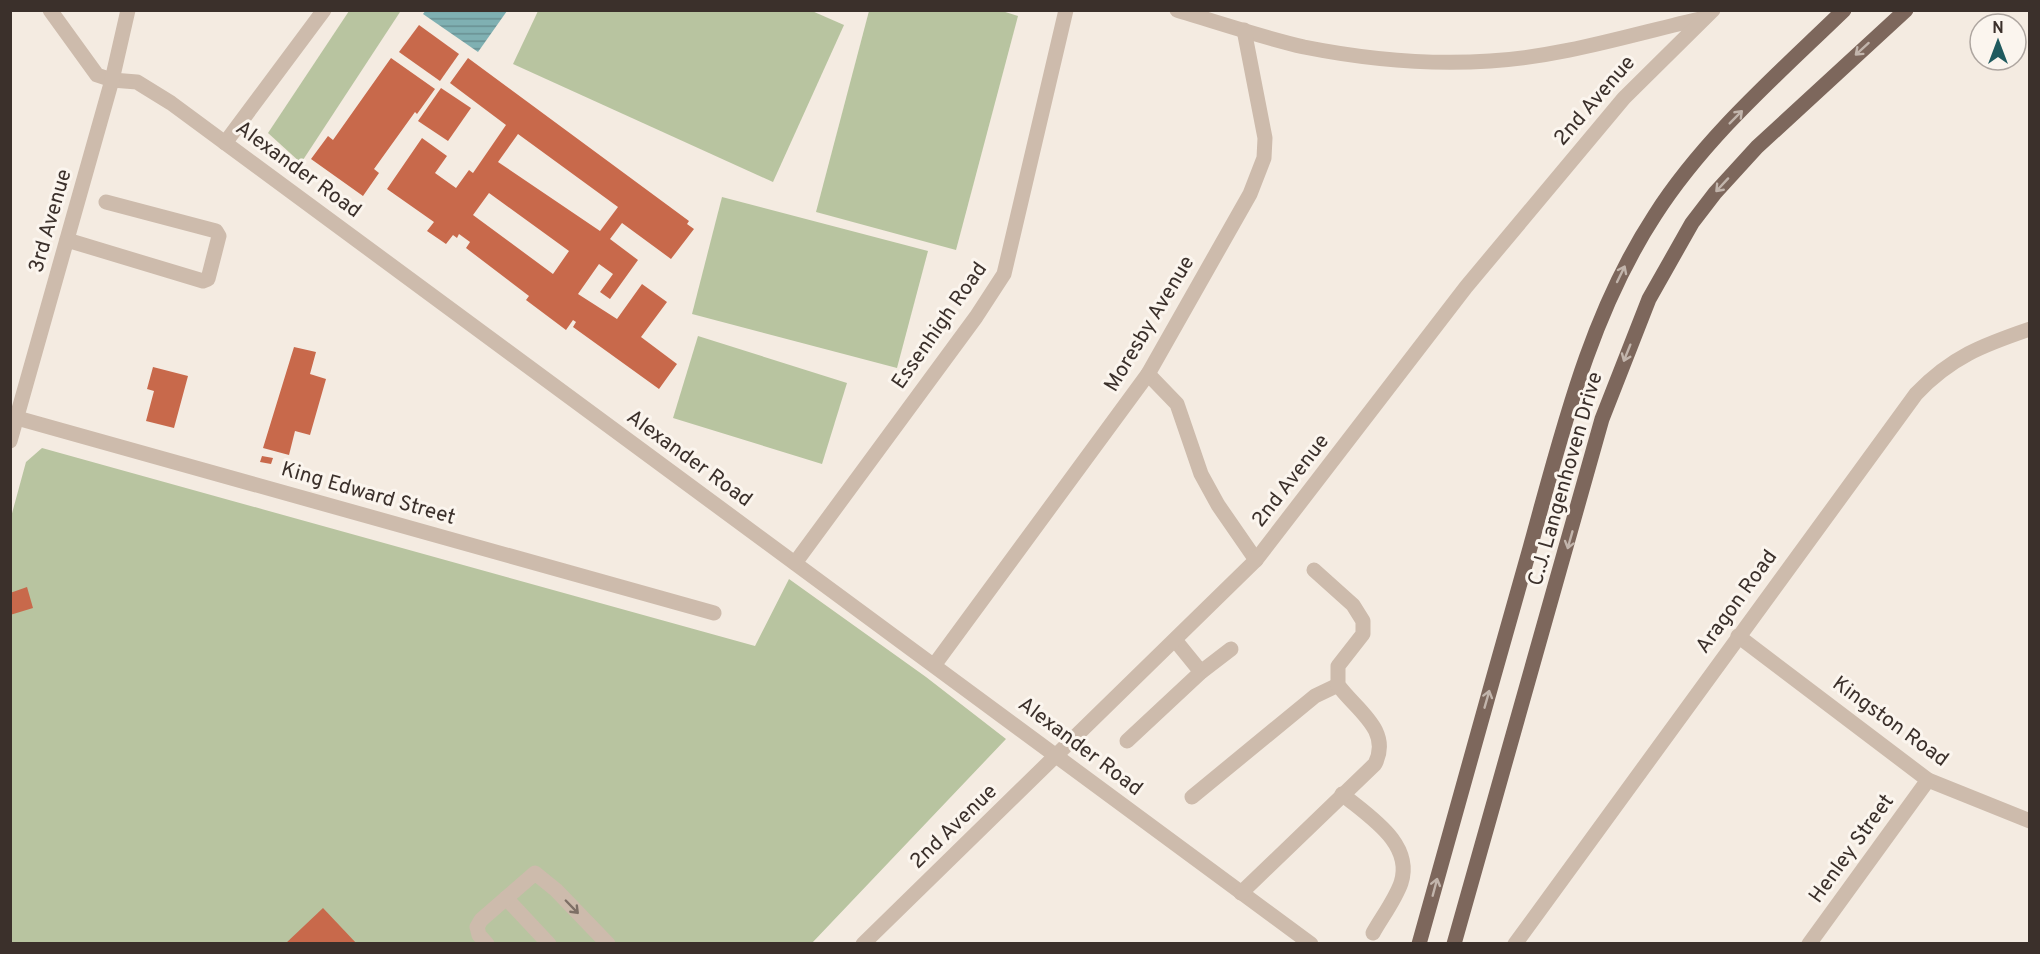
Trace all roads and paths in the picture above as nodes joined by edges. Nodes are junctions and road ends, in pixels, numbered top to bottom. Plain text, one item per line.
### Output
1 (50, 10) edge
2 (128, 10) edge
3 (324, 10) edge
4 (1066, 10) edge
5 (1177, 10) edge
6 (1844, 10) edge
7 (1906, 10) edge
8 (1709, 14) edge
9 (1244, 30) junction
10 (112, 80) junction
11 (225, 143) junction
12 (106, 202) dead end
13 (67, 240) junction
14 (2030, 329) edge
15 (1148, 374) junction
16 (14, 417) edge
17 (10, 441) edge
18 (1256, 560) junction
19 (795, 563) junction
20 (1314, 570) dead end
21 (714, 613) dead end
22 (1738, 636) junction
23 (1175, 640) junction
24 (1231, 649) dead end
25 (934, 664) junction
26 (1201, 672) junction
27 (1338, 685) junction
28 (1127, 741) dead end
29 (1057, 756) junction
30 (1928, 780) junction
31 (1342, 794) junction
32 (1192, 797) dead end
33 (2030, 821) edge
34 (1241, 892) junction
35 (506, 897) junction
36 (1373, 933) dead end
37 (487, 944) edge
38 (549, 944) edge
39 (608, 944) edge
40 (863, 944) edge
41 (1311, 944) edge
42 (1419, 944) edge
43 (1454, 944) edge
44 (1515, 944) edge
45 (1809, 944) edge

1 - 10 street, Alexander Road
2 - 10 street, 3rd Avenue
3 - 11 street
4 - 19 street, Essenhigh Road
5 - 9 street
42 -> 6 main road, C.J. Langenhoven Drive
7 -> 43 main road, C.J. Langenhoven Drive
8 - 9 street
8 - 18 street, 2nd Avenue
9 - 15 street, Moresby Avenue
10 - 11 street, Alexander Road
10 - 13 street, 3rd Avenue
11 - 19 street, Alexander Road
12 - 13 street
13 - 16 street, 3rd Avenue
14 - 22 street, Aragon Road
15 - 18 street
15 - 25 street, Moresby Avenue
16 - 17 street, 3rd Avenue
16 - 21 street, King Edward Street
18 - 23 street, 2nd Avenue
19 - 25 street, Alexander Road
20 - 27 street
22 - 30 street, Kingston Road
22 - 44 street, Aragon Road
23 - 26 street
23 - 29 street, 2nd Avenue
24 - 26 street
25 - 29 street, Alexander Road
26 - 28 street
27 - 31 street
27 - 32 street
29 - 34 street, Alexander Road
29 - 40 street, 2nd Avenue
30 - 33 street, Kingston Road
30 - 45 street, Henley Street
31 - 34 street
31 - 36 street
34 - 41 street, Alexander Road
35 - 37 street
35 - 38 street
35 -> 39 street

